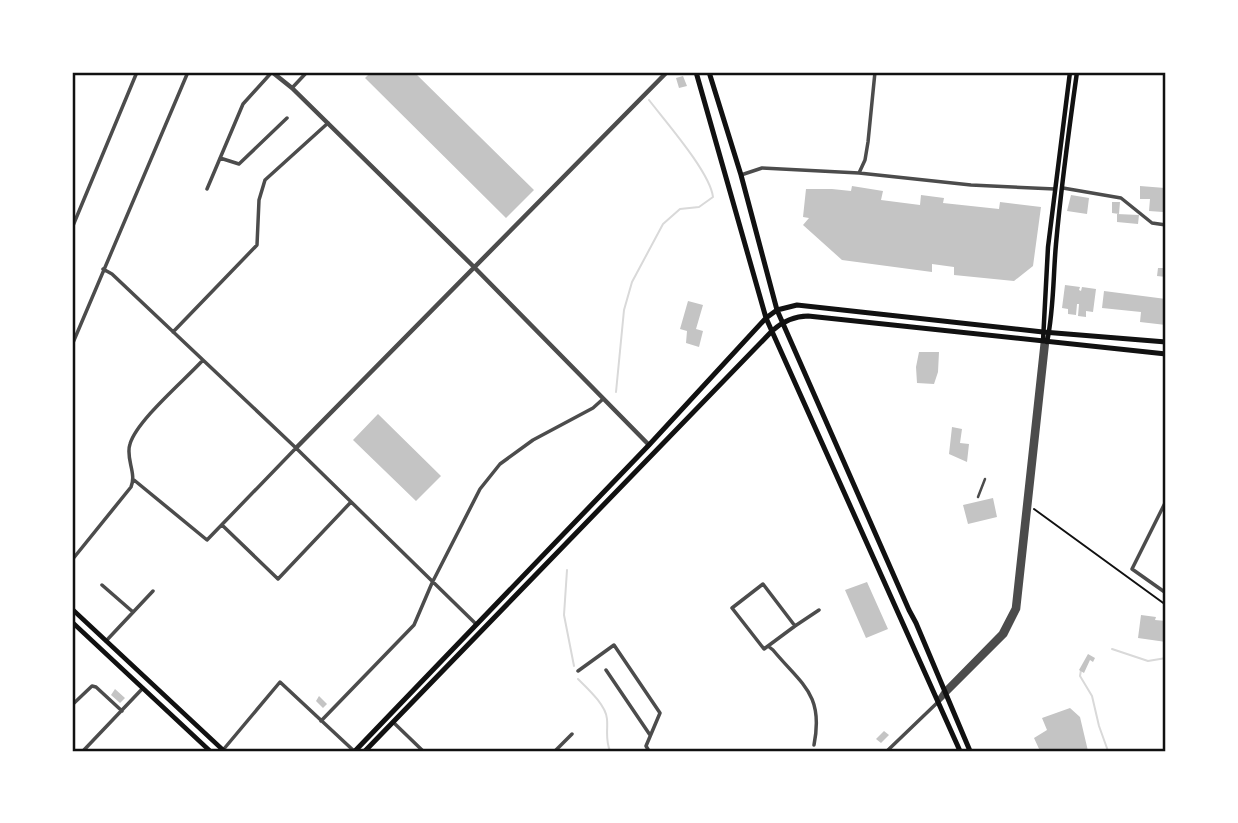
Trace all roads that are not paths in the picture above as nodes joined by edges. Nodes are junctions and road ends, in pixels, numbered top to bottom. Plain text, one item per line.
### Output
1 (137, 72) edge
2 (188, 72) edge
3 (272, 72) edge
4 (307, 72) edge
5 (667, 72) edge
6 (696, 72) edge
7 (709, 72) edge
8 (875, 72) edge
9 (1070, 72) edge
10 (1077, 72) edge
11 (292, 88) junction
12 (288, 118) dead end
13 (328, 123) junction
14 (220, 158) junction
15 (859, 173) junction
16 (741, 174) junction
17 (1063, 188) junction
18 (207, 189) dead end
19 (1055, 189) junction
20 (1166, 225) edge
21 (72, 228) edge
22 (473, 266) junction
23 (103, 269) junction
24 (777, 310) junction
25 (766, 318) junction
26 (782, 323) junction
27 (772, 331) junction
28 (173, 332) junction
29 (1046, 333) junction
30 (1045, 341) junction
31 (1166, 342) edge
32 (72, 345) edge
33 (1166, 354) edge
34 (203, 360) junction
35 (604, 399) junction
36 (649, 445) junction
37 (296, 448) junction
38 (985, 479) dead end
39 (134, 480) junction
40 (1166, 495) edge
41 (978, 497) dead end
42 (351, 502) junction
43 (222, 525) junction
44 (72, 560) edge
45 (432, 583) junction
46 (102, 585) dead end
47 (153, 591) dead end
48 (1166, 593) edge
49 (72, 609) edge
50 (819, 610) dead end
51 (133, 612) junction
52 (72, 622) edge
53 (476, 624) junction
54 (794, 626) junction
55 (106, 641) junction
56 (768, 646) junction
57 (606, 670) dead end
58 (578, 671) dead end
59 (143, 688) junction
60 (945, 693) junction
61 (938, 702) junction
62 (72, 705) edge
63 (122, 711) junction
64 (321, 721) junction
65 (393, 722) junction
66 (572, 734) dead end
67 (650, 736) junction
68 (814, 745) dead end
69 (223, 750) edge
70 (83, 751) edge
71 (210, 751) edge
72 (354, 751) edge
73 (365, 751) edge
74 (423, 751) edge
75 (555, 751) edge
76 (649, 751) edge
77 (887, 751) edge
78 (960, 751) edge
79 (970, 751) edge

1 - 21 street
2 - 23 street
3 - 11 street
3 - 14 street
4 - 11 street
5 - 22 street
6 - 25 main road
7 - 16 main road
8 - 15 street
9 - 19 main road
10 - 17 main road
11 - 13 street
12 - 14 street
13 - 22 street
13 - 28 street
14 - 18 street
15 - 16 street
15 - 19 street
16 - 24 main road
17 - 20 street
17 - 29 main road
19 - 29 main road
22 - 35 street
22 - 37 street
23 - 28 street
23 - 32 street
24 - 25 main road
24 - 26 main road
24 - 29 main road
25 - 27 main road
25 - 36 main road
26 - 27 main road
26 - 30 main road
26 - 60 main road
27 - 61 main road
27 - 65 main road
28 - 34 street
29 - 30 main road
29 - 31 main road
30 - 33 main road
30 - 60 street
30 - 60 street
34 - 37 street
34 - 39 street
35 - 36 street
35 - 45 street
36 - 53 main road
37 - 42 street
37 - 43 street
38 - 41 street
39 - 43 street
39 - 44 street
40 - 48 street
42 - 43 street
42 - 45 street
45 - 53 street
45 - 64 street
46 - 51 street
47 - 51 street
49 - 55 main road
50 - 54 street
51 - 55 street
52 - 59 main road
53 - 72 main road
54 - 56 street
54 - 56 street
55 - 69 main road
56 - 68 street
57 - 67 street
58 - 67 street
59 - 63 street
59 - 71 main road
60 - 61 street
60 - 79 main road
61 - 77 street
61 - 78 main road
62 - 63 street
63 - 70 street
64 - 69 street
64 - 72 street
65 - 73 main road
65 - 74 street
66 - 75 street
67 - 76 street

